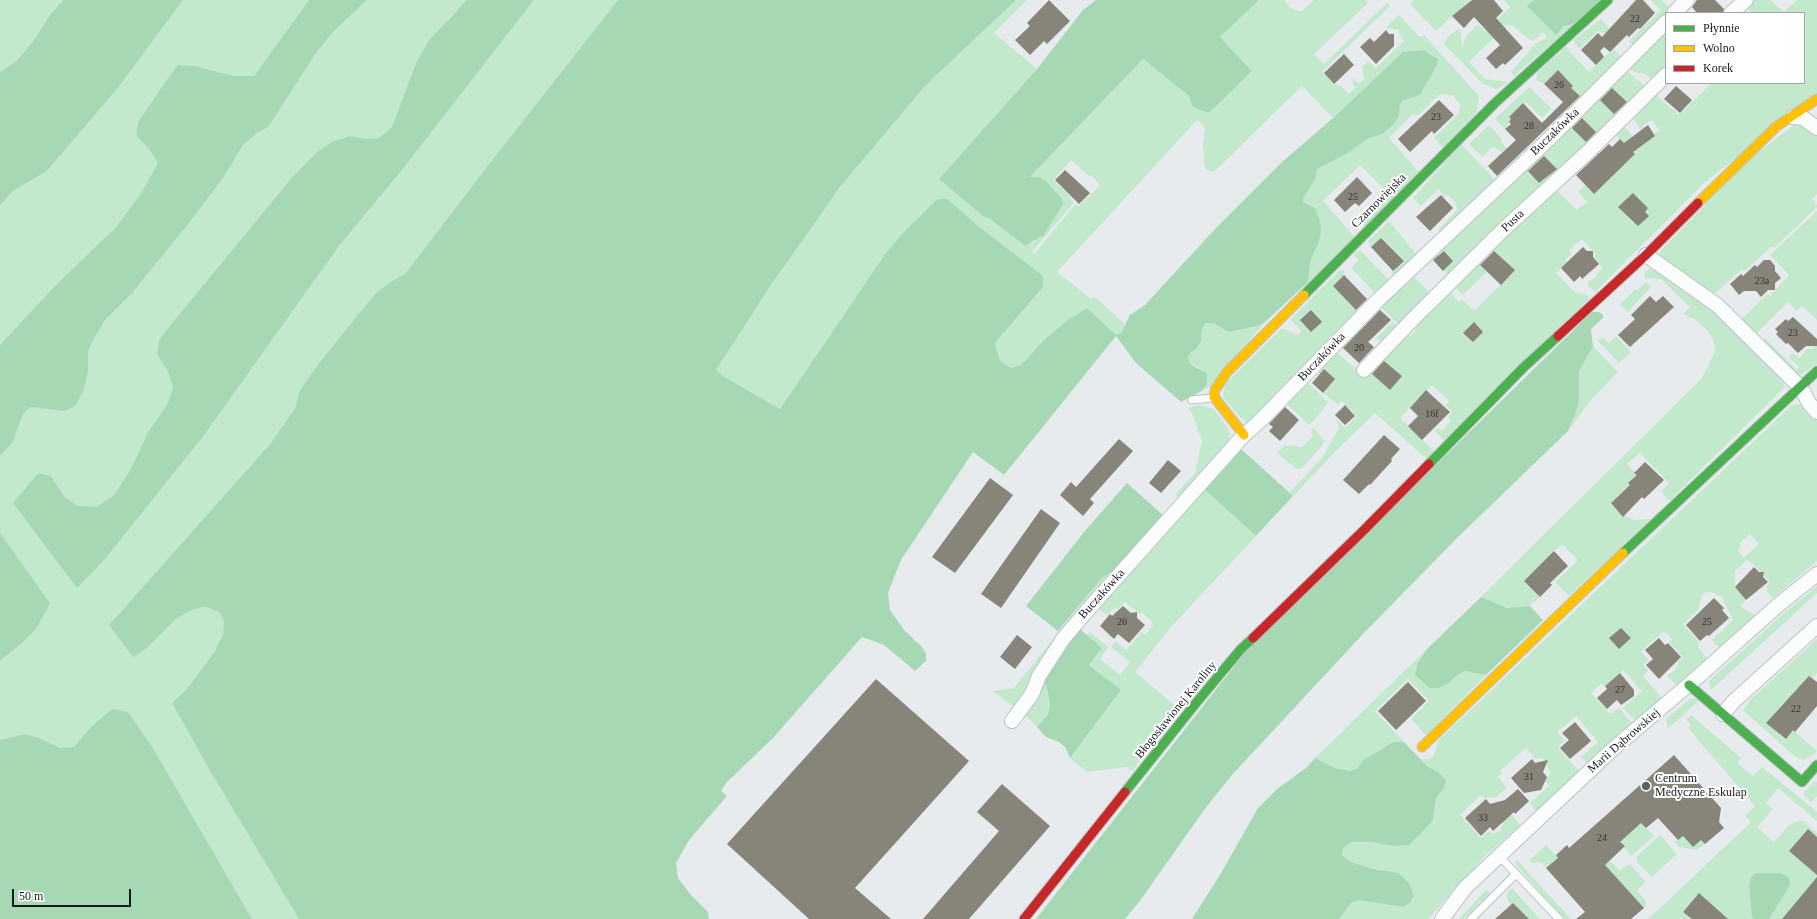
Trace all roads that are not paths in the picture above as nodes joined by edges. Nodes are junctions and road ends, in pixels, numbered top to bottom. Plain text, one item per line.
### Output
1 (1608, 0) edge
2 (1687, 0) edge
3 (1746, 0) edge
4 (1675, 12) edge
5 (1732, 12) edge
6 (1665, 23) edge
7 (1665, 76) edge
8 (1817, 99) edge
9 (1793, 117) junction
10 (1817, 128) edge
11 (1646, 255) junction
12 (1364, 370) dead end
13 (1817, 371) edge
14 (1801, 388) junction
15 (1214, 397) junction
16 (1192, 400) dead end
17 (1817, 412) edge
18 (1244, 435) junction
19 (1817, 574) edge
20 (1817, 626) edge
21 (1689, 685) junction
22 (1722, 714) junction
23 (1012, 722) dead end
24 (1422, 747) dead end
25 (1817, 765) edge
26 (1499, 856) junction
27 (1516, 874) junction
28 (1024, 919) edge
29 (1442, 919) edge
30 (1472, 919) edge
31 (1559, 919) edge

1 - 15 street, Czarnowiejska
2 - 4 street
3 - 5 street
6 - 18 street, Buczakówka
7 - 12 street, Pusta
8 - 9 street, Błogosławionej Karoliny
9 - 10 street
9 - 11 street, Błogosławionej Karoliny
11 - 14 street
11 - 28 street, Błogosławionej Karoliny
13 - 14 street
14 - 17 street
14 - 24 street
15 - 16 lane
15 - 18 street
18 - 23 street, Buczakówka
19 - 21 street, Marii Dąbrowskiej
20 - 22 street
21 - 22 street
21 - 26 street, Marii Dąbrowskiej
22 - 25 street
26 - 27 lane
26 - 29 street, Marii Dąbrowskiej
27 - 30 lane
27 - 31 lane

